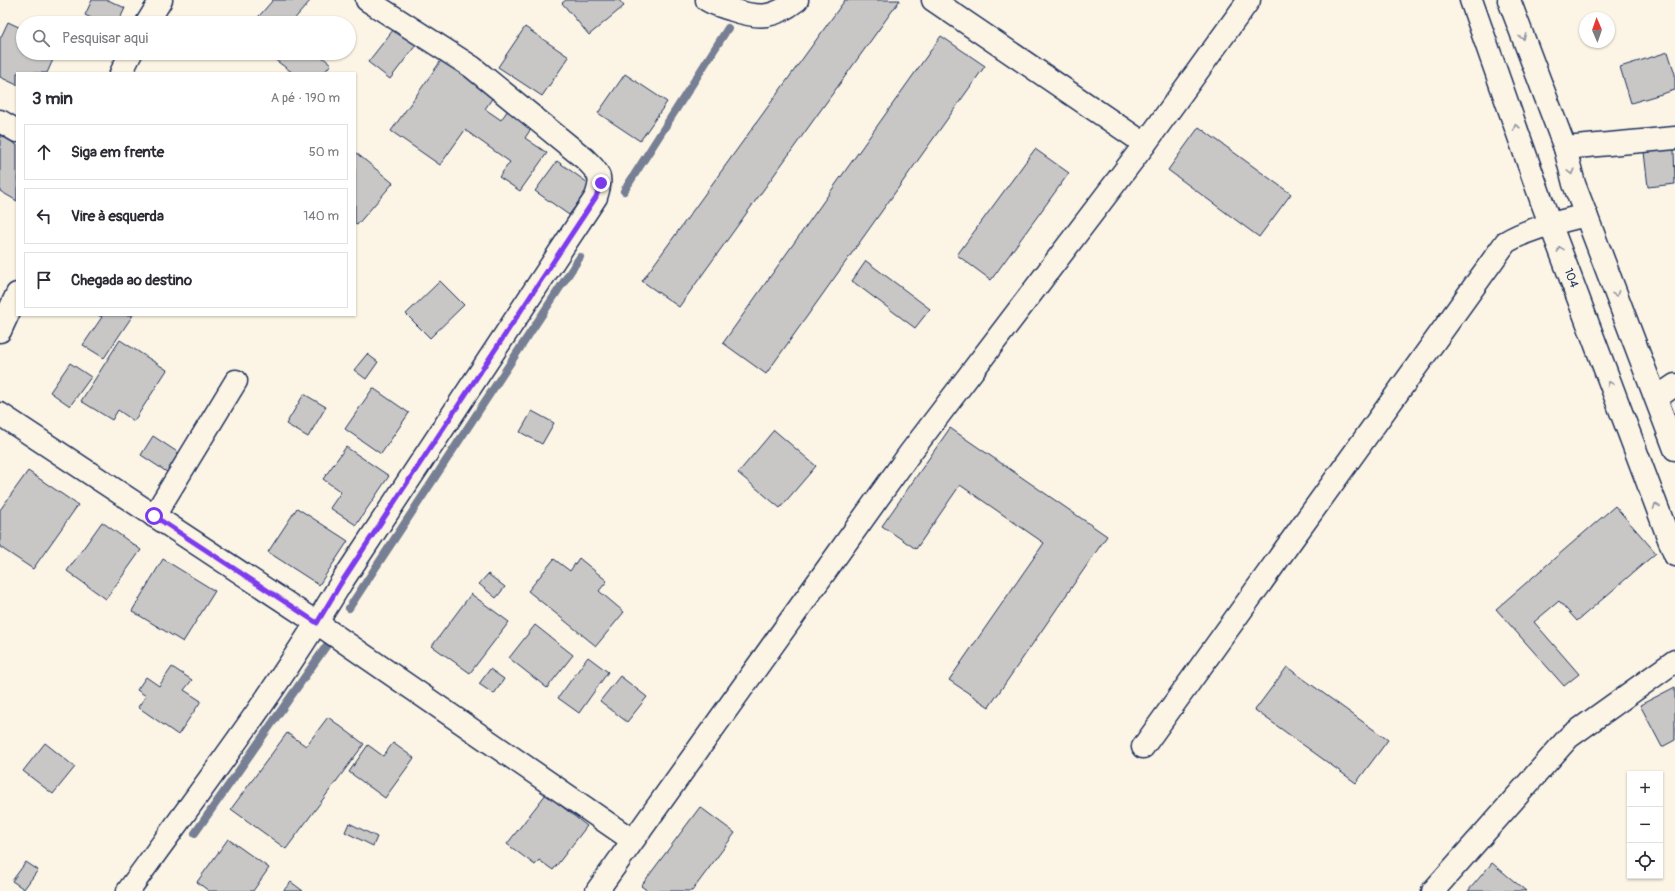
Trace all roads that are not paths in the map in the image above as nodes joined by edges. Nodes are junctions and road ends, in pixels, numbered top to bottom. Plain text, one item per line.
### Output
1 (161, 0) edge
2 (367, 0) edge
3 (707, 0) edge
4 (797, 0) edge
5 (933, 0) edge
6 (1249, 0) edge
7 (1471, 0) edge
8 (1509, 0) edge
9 (151, 16) edge
10 (128, 60) edge
11 (122, 72) edge
12 (0, 121) edge
13 (16, 130) edge
14 (1675, 138) edge
15 (1145, 144) junction
16 (1565, 148) junction
17 (1586, 215) junction
18 (1550, 224) junction
19 (16, 296) edge
20 (0, 331) edge
21 (236, 381) dead end
22 (1675, 385) edge
23 (1656, 398) junction
24 (0, 414) edge
25 (1675, 449) edge
26 (154, 516) junction
27 (1675, 555) edge
28 (317, 623) junction
29 (1675, 661) edge
30 (1143, 747) dead end
31 (632, 840) junction
32 (128, 891) edge
33 (597, 891) edge
34 (1433, 891) edge

1 - 9 street
2 - 28 street
3 - 4 street
5 - 15 street
6 - 15 street
18 -> 7 street, 104
8 -> 16 street
10 - 11 street
12 - 13 street
14 - 16 street
15 - 31 street
16 -> 17 street
17 - 18 street
17 -> 23 street
27 -> 18 street, 104
18 - 30 street
19 - 20 street
21 - 26 street
22 - 23 street
23 - 25 street
24 - 26 street
26 - 28 street
28 - 31 street
28 - 32 street
29 - 34 street
31 - 33 street

